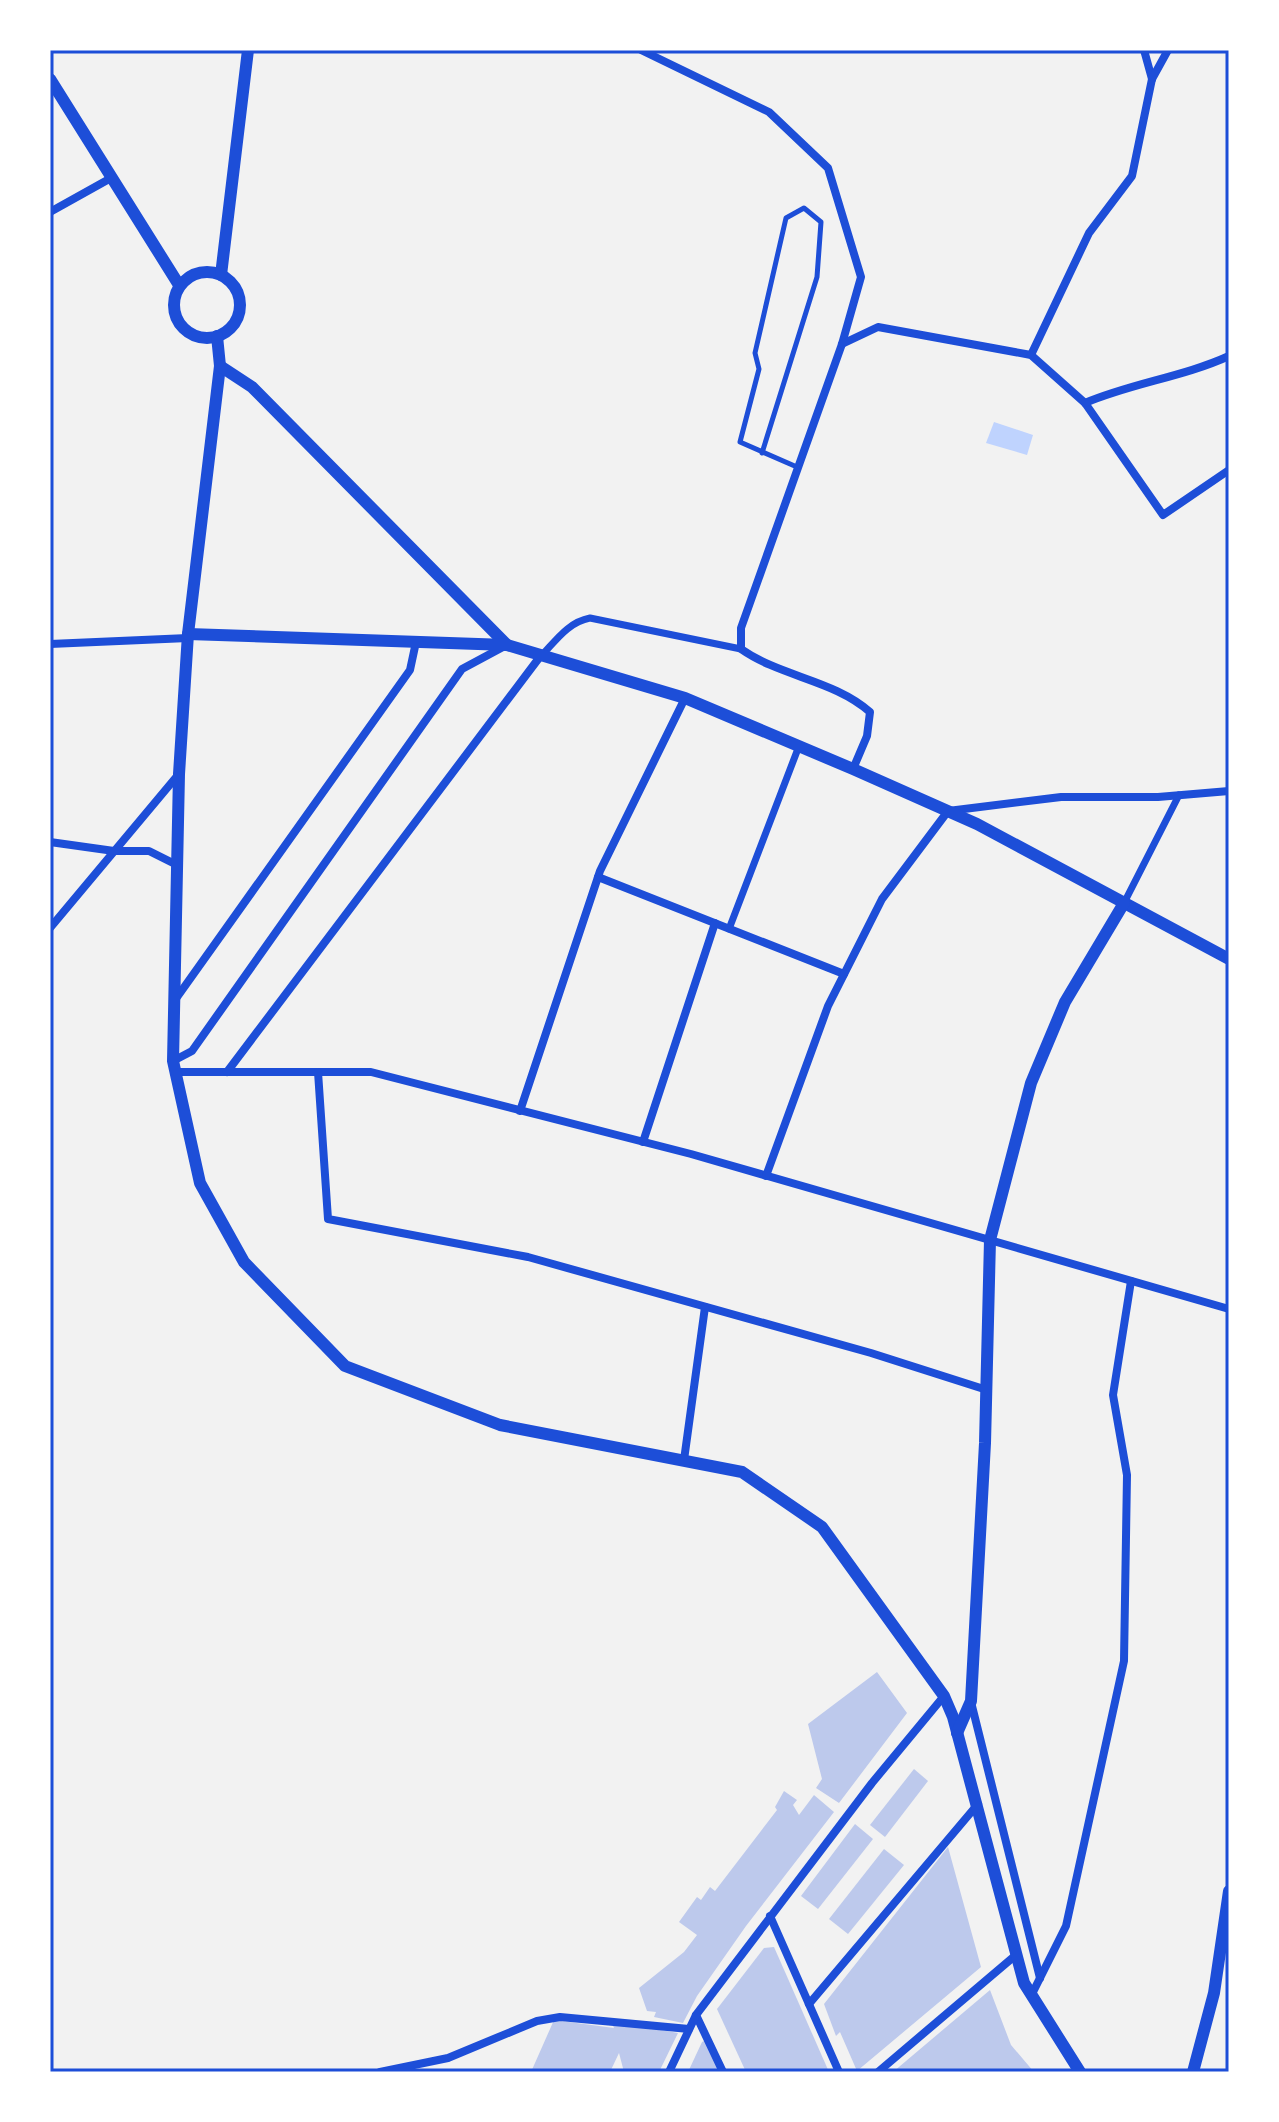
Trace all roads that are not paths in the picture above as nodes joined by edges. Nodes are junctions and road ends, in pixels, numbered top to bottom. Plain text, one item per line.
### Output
1 (248, 50) edge
2 (641, 50) edge
3 (1144, 50) edge
4 (1168, 50) edge
5 (50, 79) edge
6 (1152, 79) junction
7 (111, 178) junction
8 (50, 212) edge
9 (221, 275) junction
10 (179, 285) junction
11 (217, 336) junction
12 (842, 344) junction
13 (1031, 355) junction
14 (1229, 356) edge
15 (220, 366) junction
16 (1085, 403) junction
17 (762, 453) junction
18 (798, 468) junction
19 (1229, 470) edge
20 (188, 636) junction
21 (416, 642) junction
22 (50, 644) edge
23 (507, 645) junction
24 (741, 649) junction
25 (543, 654) junction
26 (685, 698) junction
27 (799, 746) junction
28 (853, 769) junction
29 (179, 774) junction
30 (1229, 791) edge
31 (1179, 795) junction
32 (948, 811) junction
33 (50, 842) edge
34 (114, 851) junction
35 (177, 865) junction
36 (598, 877) junction
37 (1124, 903) junction
38 (715, 923) junction
39 (50, 928) edge
40 (729, 929) junction
41 (1229, 959) edge
42 (844, 974) junction
43 (174, 1000) junction
44 (174, 1067) junction
45 (227, 1072) junction
46 (318, 1072) junction
47 (520, 1111) junction
48 (643, 1142) junction
49 (766, 1176) junction
50 (990, 1240) junction
51 (1131, 1281) junction
52 (705, 1307) junction
53 (1229, 1309) edge
54 (987, 1390) junction
55 (684, 1460) junction
56 (944, 1696) junction
57 (971, 1701) junction
58 (957, 1733) junction
59 (978, 1804) junction
60 (1229, 1891) edge
61 (770, 1916) junction
62 (1017, 1954) junction
63 (1040, 1978) junction
64 (1032, 1994) junction
65 (809, 2004) junction
66 (696, 2015) junction
67 (689, 2029) junction
68 (380, 2072) edge
69 (669, 2072) edge
70 (723, 2072) edge
71 (839, 2072) edge
72 (878, 2072) edge
73 (1080, 2072) edge
74 (1193, 2072) edge

1 - 9 street
2 - 12 street
3 - 6 street
4 - 6 street
5 - 7 street
6 - 13 street
7 - 8 street
7 - 10 street
9 - 10 street
9 - 11 street
10 - 11 street
11 - 15 street
12 - 13 street
12 - 18 street
13 - 16 street
14 - 16 street
15 - 20 street
15 - 23 street
16 - 19 street
17 - 17 lane
17 - 18 lane
18 - 24 street
20 - 21 street
20 - 22 street
20 - 29 street
21 - 23 street
21 - 43 street
23 - 25 street
23 - 44 street
24 - 25 street
24 - 28 street
25 - 26 street
25 - 45 street
26 - 27 street
26 - 36 street
27 - 28 street
27 - 40 street
28 - 32 street
29 - 34 street
29 - 35 street
30 - 31 street
31 - 32 street
31 - 37 street
32 - 37 street
32 - 42 street
33 - 34 street
34 - 35 street
34 - 39 street
35 - 43 street
36 - 38 street
36 - 47 street
37 - 41 street
37 - 50 street
38 - 40 street
38 - 48 street
40 - 42 street
42 - 49 street
43 - 44 street
44 - 45 street
44 - 55 street
45 - 46 street
46 - 47 street
46 - 52 street
47 - 48 street
48 - 49 street
49 - 50 street
50 - 51 street
50 - 54 street
51 - 53 street
51 - 63 street
52 - 54 street
52 - 55 street
54 - 57 street
55 - 56 street
56 - 58 street
56 - 61 street
57 - 58 street
57 - 63 street
58 - 59 street
59 - 62 street
59 - 65 street
60 - 74 street
61 - 65 street
61 - 66 street
62 - 64 street
62 - 72 street
63 - 64 street
64 - 73 street
65 - 71 street
66 - 67 street
66 - 70 street
67 - 68 street
67 - 69 street

